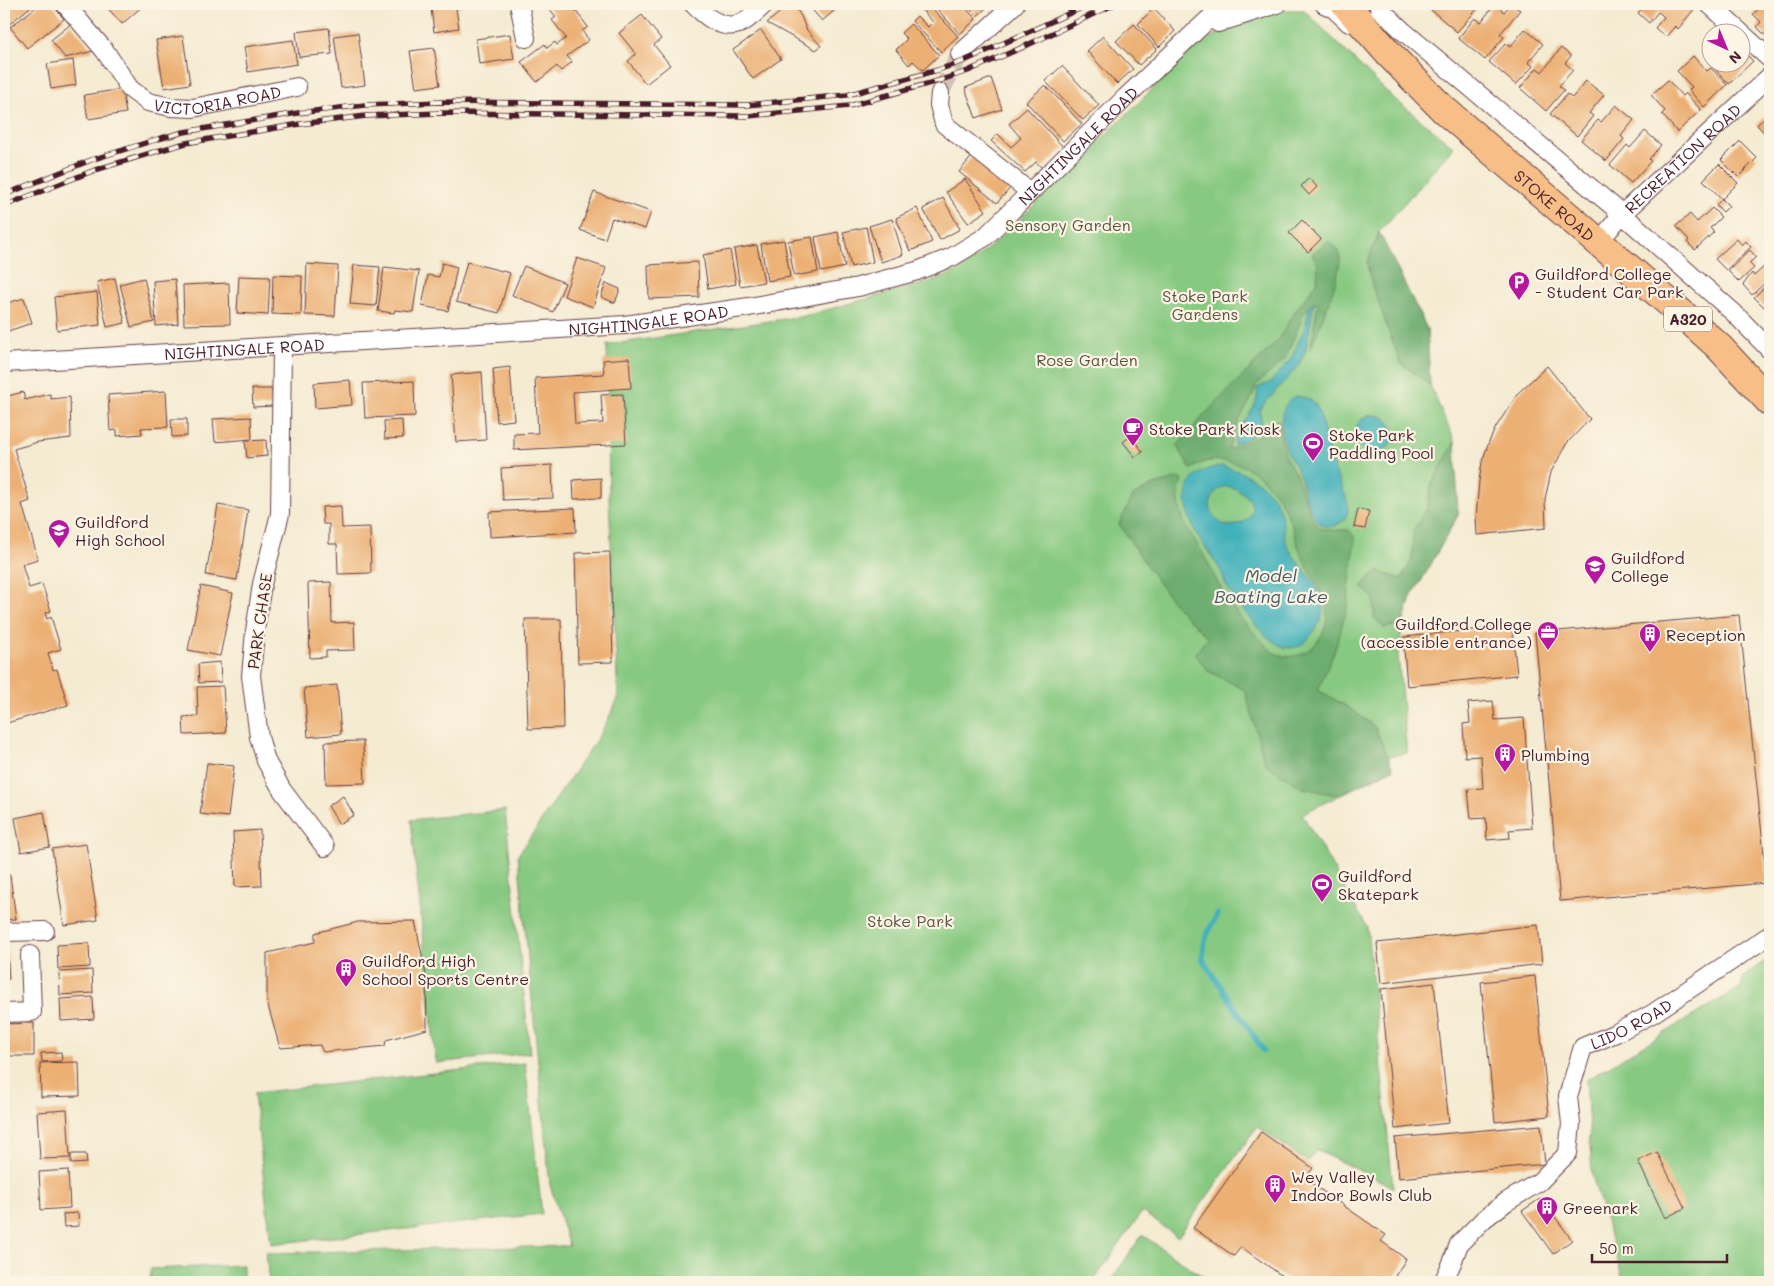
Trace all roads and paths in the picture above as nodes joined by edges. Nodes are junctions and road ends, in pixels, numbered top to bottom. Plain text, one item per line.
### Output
1 (65, 4) edge
2 (519, 4) edge
3 (693, 4) edge
4 (1015, 4) edge
5 (1236, 4) edge
6 (1277, 4) edge
7 (1324, 4) edge
8 (1345, 4) edge
9 (1709, 4) edge
10 (761, 7) edge
11 (1378, 8) dead end
12 (1198, 29) junction
13 (526, 38) dead end
14 (960, 54) tunnel mouth
15 (1770, 59) edge
16 (1770, 76) edge
17 (297, 87) dead end
18 (940, 93) tunnel mouth
19 (1443, 109) junction
20 (1030, 192) junction
21 (1622, 214) junction
22 (1598, 243) junction
23 (282, 347) junction
24 (1770, 350) edge
25 (4, 364) edge
26 (1770, 402) edge
27 (325, 847) dead end
28 (45, 931) dead end
29 (4, 932) edge
30 (1770, 935) edge
31 (30, 955) dead end
32 (4, 1013) edge
33 (1443, 1282) edge

1 - 17 street, VICTORIA ROAD
2 - 13 street
3 - 10 street
4 - 14 street
5 - 12 street, NIGHTINGALE ROAD
6 - 12 street, NIGHTINGALE ROAD
7 - 19 street
8 - 19 main road, STOKE ROAD / A320
9 - 15 street
11 - 21 street
12 - 20 street, NIGHTINGALE ROAD
16 - 21 street, RECREATION ROAD
18 - 20 street
19 - 22 main road, STOKE ROAD / A320
20 - 23 street, NIGHTINGALE ROAD
21 - 22 street, RECREATION ROAD
21 - 24 street
22 - 26 main road, STOKE ROAD / A320
23 - 25 street, NIGHTINGALE ROAD
23 - 27 street, PARK CHASE
28 - 29 street
30 - 33 street, LIDO ROAD
31 - 32 street

